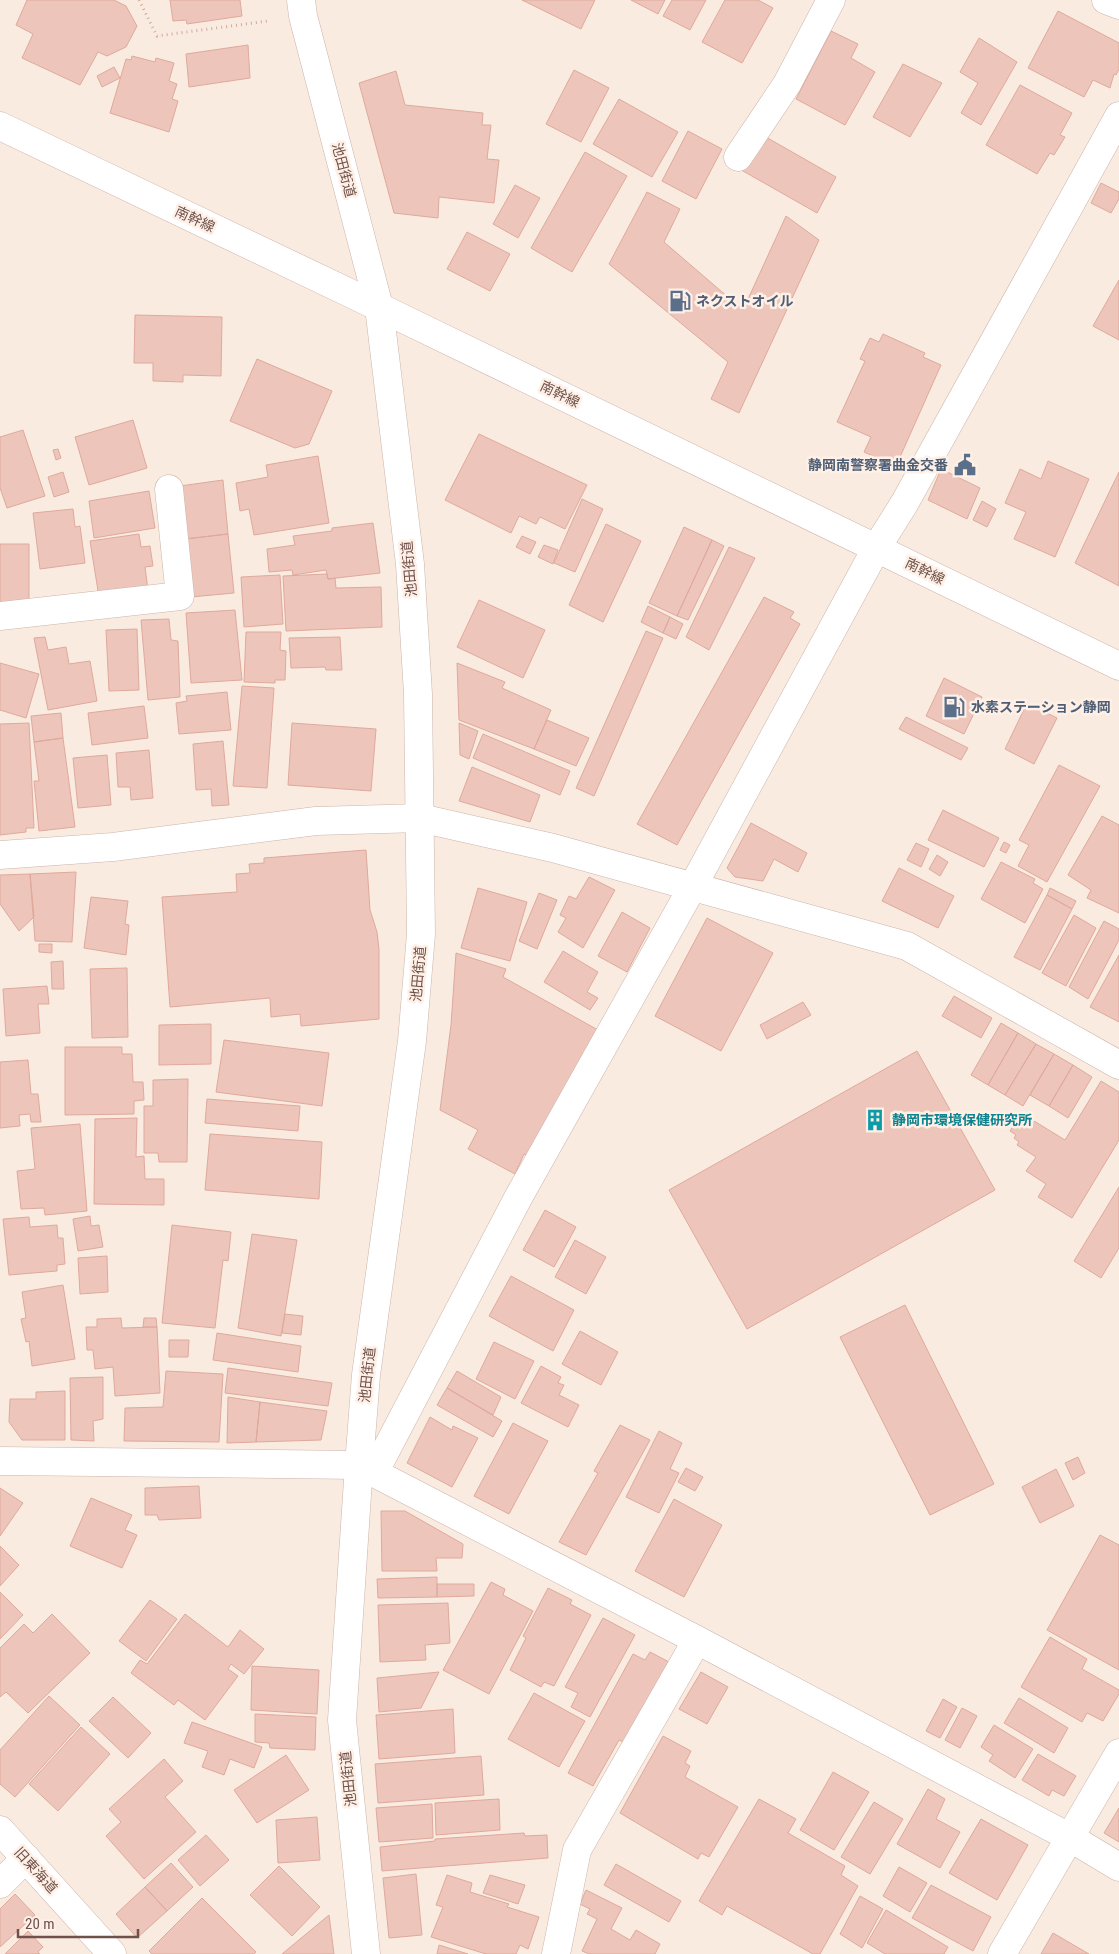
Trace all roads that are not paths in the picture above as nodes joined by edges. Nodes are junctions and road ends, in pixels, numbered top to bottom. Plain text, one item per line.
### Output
1 (831, 0) edge
2 (1106, 0) edge
3 (1119, 5) edge
4 (302, 8) edge
5 (1119, 116) edge
6 (0, 126) edge
7 (738, 156) dead end
8 (379, 307) junction
9 (169, 489) dead end
10 (877, 548) junction
11 (0, 616) edge
12 (1119, 666) edge
13 (420, 818) junction
14 (0, 855) edge
15 (692, 886) junction
16 (1119, 1065) edge
17 (0, 1461) edge
18 (366, 1469) junction
19 (697, 1640) junction
20 (1119, 1753) edge
21 (0, 1830) edge
22 (1069, 1837) junction
23 (26, 1858) junction
24 (1119, 1867) edge
25 (0, 1884) edge
26 (112, 1954) edge
27 (366, 1954) edge
28 (556, 1954) edge
29 (1002, 1954) edge

1 - 7 street
2 - 3 street
4 - 8 street, 池田街道
5 - 10 street
6 - 8 street, 南幹線
8 - 10 street, 南幹線
8 - 13 street, 池田街道
9 - 11 street
10 - 12 street, 南幹線
10 - 15 street
13 - 14 street
13 - 15 street
13 - 18 street, 池田街道
15 - 16 street
15 - 18 street
17 - 18 street
18 - 19 street
18 - 27 street, 池田街道
19 - 22 street
19 - 28 street
20 - 22 street
21 - 23 street, 旧東海道
22 - 24 street
22 - 29 street
23 - 25 street
23 - 26 street, 旧東海道

